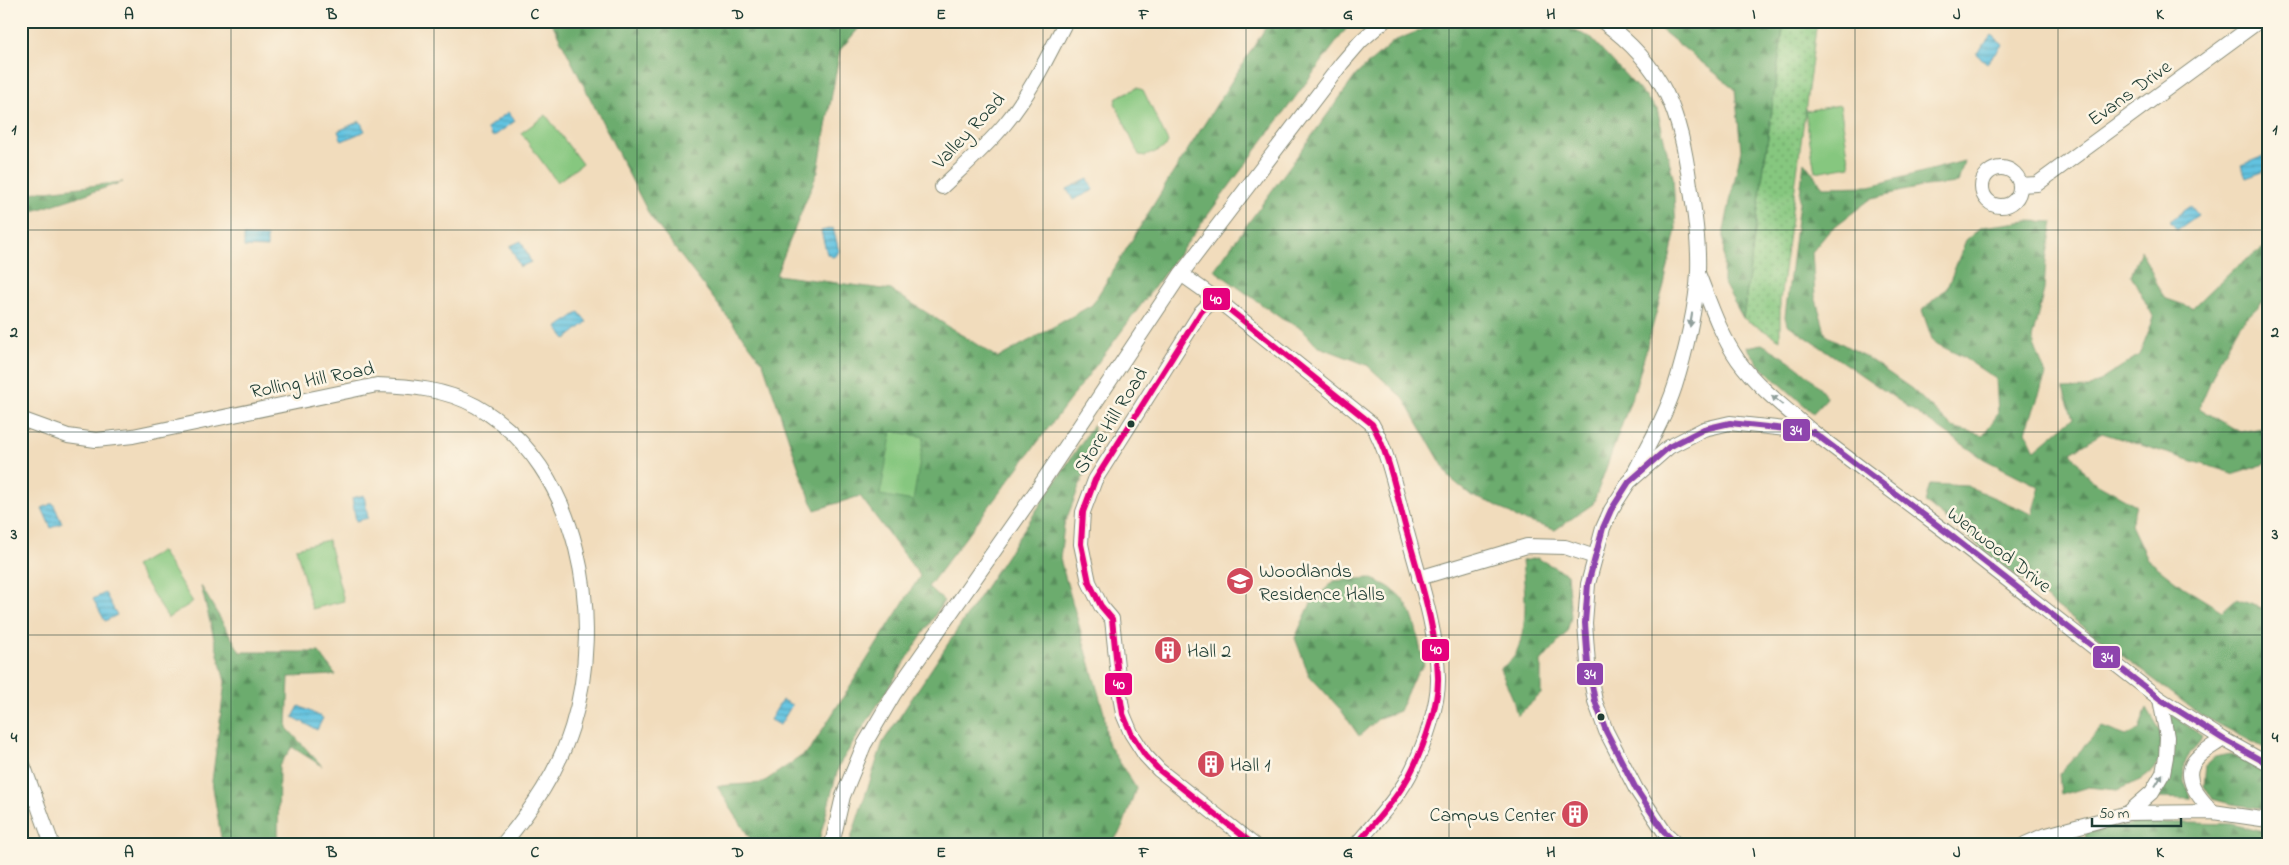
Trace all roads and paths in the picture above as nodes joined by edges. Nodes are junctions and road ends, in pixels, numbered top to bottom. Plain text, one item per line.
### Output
1 (1066, 21) edge
2 (1384, 21) edge
3 (1602, 21) edge
4 (2259, 21) edge
5 (2020, 185) dead end
6 (942, 187) dead end
7 (1698, 272) junction
8 (1181, 274) junction
9 (1215, 298) junction
10 (21, 419) edge
11 (1813, 432) junction
12 (1629, 482) junction
13 (1595, 557) junction
14 (1420, 578) junction
15 (2160, 699) junction
16 (2223, 739) junction
17 (21, 759) edge
18 (2268, 764) edge
19 (28, 799) edge
20 (2213, 812) junction
21 (2128, 813) junction
22 (2268, 820) edge
23 (52, 844) edge
24 (503, 844) edge
25 (832, 844) edge
26 (1253, 844) edge
27 (1357, 844) edge
28 (1677, 844) edge
29 (2025, 844) edge

1 - 6 street, Valley Road
2 - 8 street
3 - 7 street
4 - 5 street, Evans Drive
11 -> 7 street, Wenwood Drive
7 -> 12 street
8 - 9 street
8 - 25 street
9 - 14 street
9 - 26 street, Store Hill Road
10 - 24 street, Rolling Hill Road
11 - 12 street
11 - 15 street, Wenwood Drive
12 - 13 street
13 - 14 street
13 - 28 street
14 - 27 street
15 - 16 street, Wenwood Drive
21 -> 15 street
16 - 18 street, Wenwood Drive
16 - 20 street
17 - 19 street
19 - 23 street
20 - 21 street
20 - 22 street
21 - 29 street

